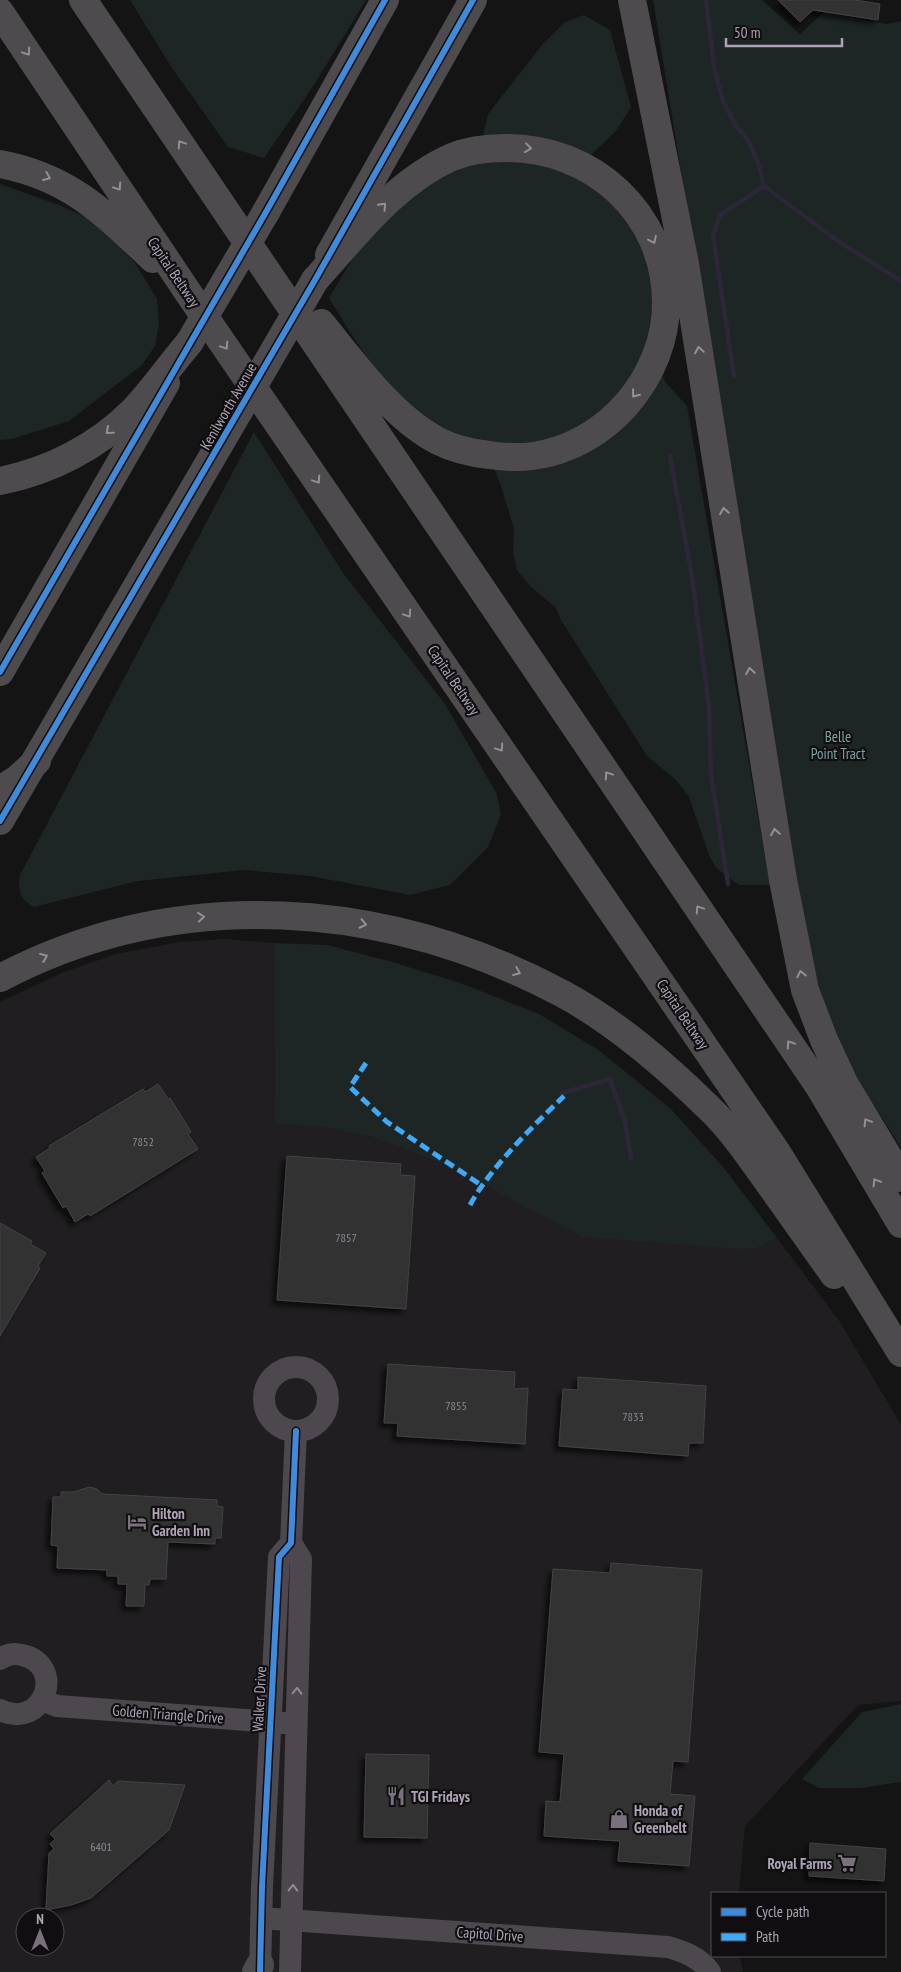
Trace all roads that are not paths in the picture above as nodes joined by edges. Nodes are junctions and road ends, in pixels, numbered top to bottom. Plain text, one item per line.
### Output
1 (83, 0) edge
2 (385, 0) edge
3 (473, 0) edge
4 (632, 0) edge
5 (0, 12) edge
6 (0, 164) edge
7 (208, 184) junction
8 (315, 280) junction
9 (187, 291) junction
10 (189, 343) junction
11 (0, 481) edge
12 (0, 672) edge
13 (37, 760) junction
14 (0, 790) edge
15 (0, 821) edge
16 (0, 978) edge
17 (901, 1178) edge
18 (901, 1224) edge
19 (901, 1353) edge
20 (901, 1372) edge
21 (296, 1431) dead end
22 (291, 1543) junction
23 (0, 1659) edge
24 (42, 1700) junction
25 (0, 1710) edge
26 (270, 1723) junction
27 (296, 1724) junction
28 (261, 1918) junction
29 (293, 1920) junction
30 (259, 1970) edge
31 (290, 1972) edge
32 (710, 1972) edge

7 -> 1 highway
2 - 10 main road, bridge
3 - 8 main road, Kenilworth Avenue
17 -> 4 highway
5 -> 9 highway, Capital Beltway
6 -> 9 highway
8 -> 7 highway
18 -> 7 highway
8 - 13 main road, Kenilworth Avenue, bridge
9 -> 19 highway, Capital Beltway
10 -> 11 highway
10 - 12 main road
13 - 14 highway
13 - 15 main road, Kenilworth Avenue
16 -> 20 highway
21 - 22 street, Walker Drive
22 - 26 street, Walker Drive
27 -> 22 street, Walker Drive
23 - 24 street
24 - 25 street
24 - 26 street, Golden Triangle Drive
26 - 27 street, Golden Triangle Drive
26 - 28 street, Walker Drive
29 -> 27 street, Walker Drive
28 - 29 street, Capitol Drive
28 - 30 street, Walker Drive
29 - 31 street, Walker Drive
29 - 32 street, Capitol Drive

